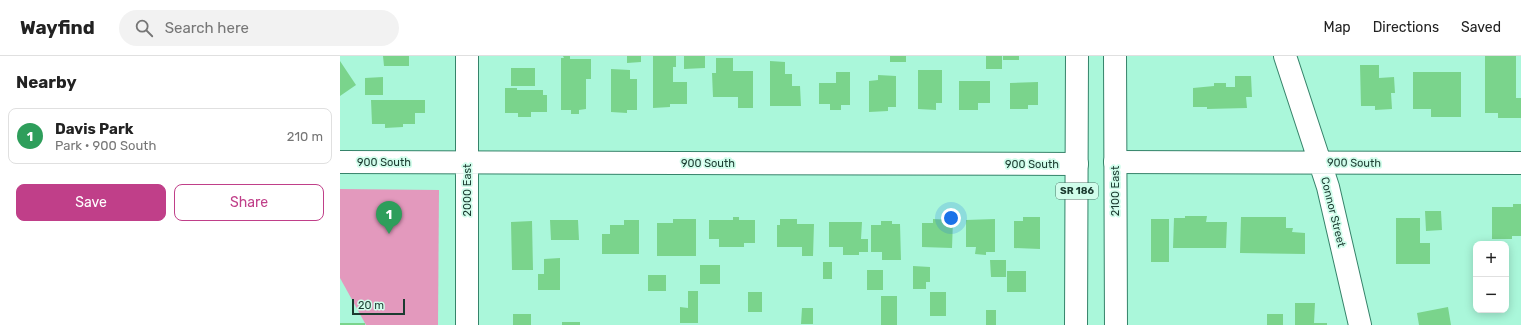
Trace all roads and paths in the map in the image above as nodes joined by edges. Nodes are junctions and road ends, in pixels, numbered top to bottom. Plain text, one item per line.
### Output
1 (467, 56) edge
2 (1077, 56) edge
3 (1115, 56) edge
4 (1285, 56) edge
5 (340, 162) edge
6 (1115, 162) junction
7 (467, 163) junction
8 (1320, 163) junction
9 (1521, 163) edge
10 (1077, 164) junction
11 (467, 325) edge
12 (1076, 325) edge
13 (1116, 325) edge
14 (1360, 325) edge

1 - 7 street, 2000 East
2 - 10 street, SR 186
3 - 6 street, 2100 East
4 - 8 street, Connor Street
5 - 7 street, 900 South
6 - 8 street, 900 South
6 - 13 street, 2100 East
7 - 10 street, 900 South
7 - 11 street, 2000 East
8 - 9 street, 900 South
8 - 14 street, Connor Street
10 - 12 street, SR 186

